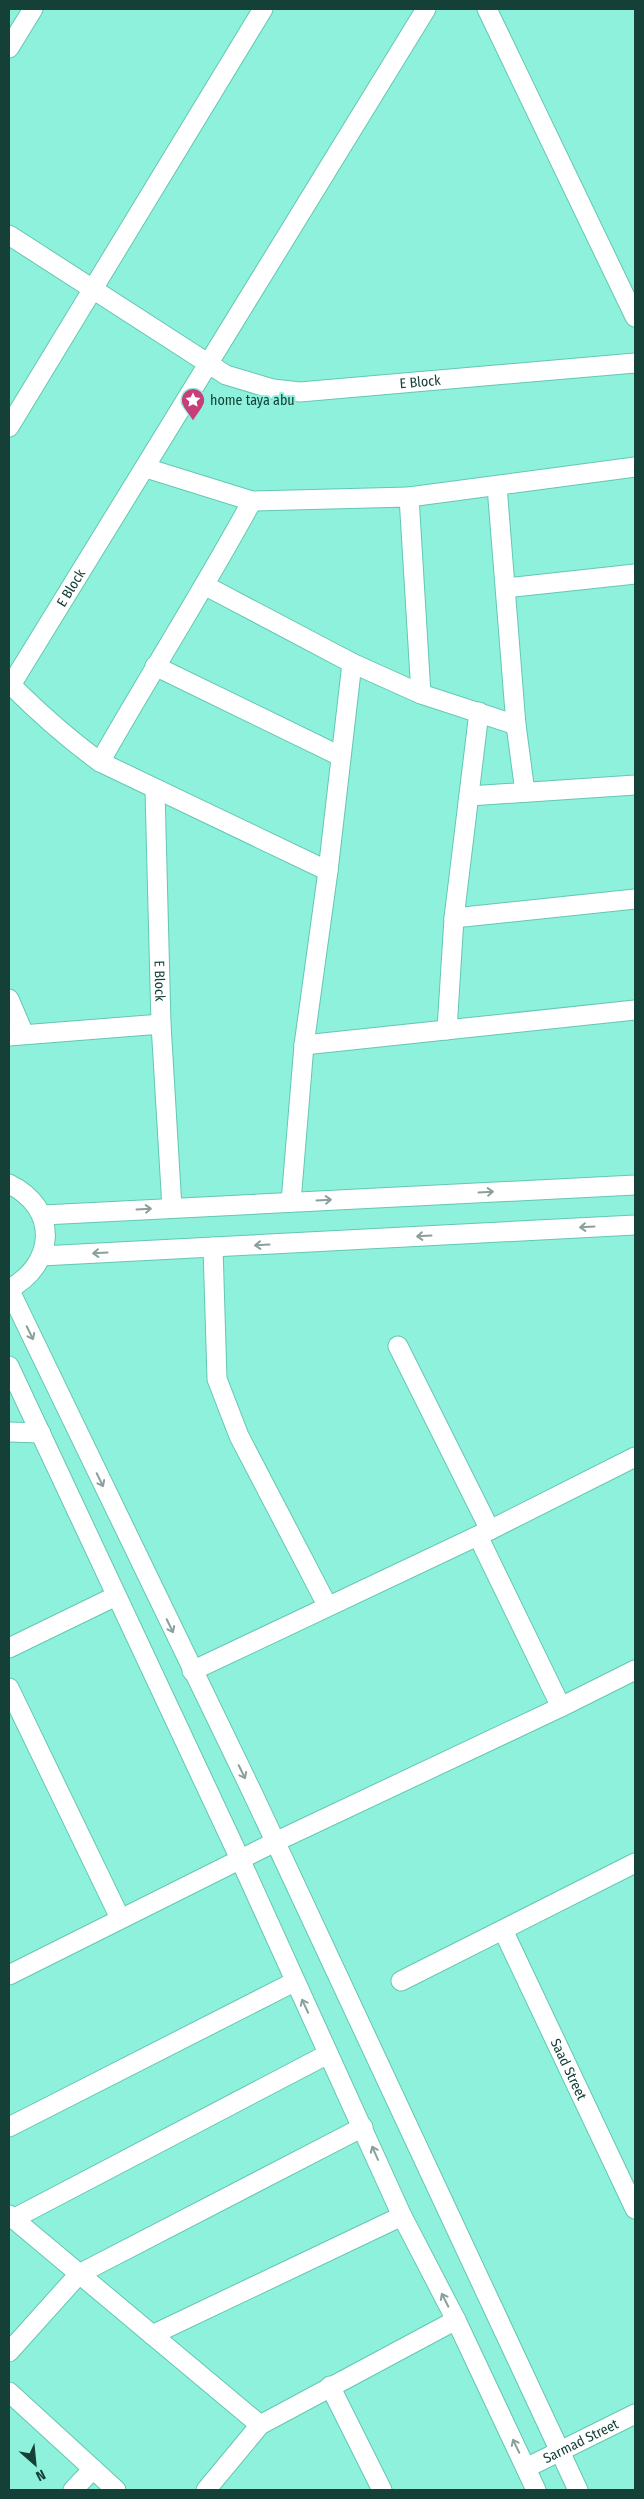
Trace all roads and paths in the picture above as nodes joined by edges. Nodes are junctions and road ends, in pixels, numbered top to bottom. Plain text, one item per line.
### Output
1 (33, 9) edge
2 (263, 9) edge
3 (426, 9) edge
4 (487, 9) edge
5 (9, 48) edge
6 (9, 235) edge
7 (92, 289) junction
8 (635, 317) edge
9 (635, 363) edge
10 (210, 364) junction
11 (9, 427) edge
12 (635, 466) edge
13 (146, 468) junction
14 (496, 486) junction
15 (409, 497) junction
16 (252, 501) junction
17 (635, 574) edge
18 (206, 586) junction
19 (506, 588) junction
20 (352, 663) junction
21 (155, 666) junction
22 (10, 684) edge
23 (421, 694) junction
24 (479, 712) junction
25 (516, 725) junction
26 (340, 756) junction
27 (100, 762) junction
28 (635, 784) edge
29 (155, 790) junction
30 (525, 792) junction
31 (469, 796) junction
32 (328, 871) junction
33 (635, 899) edge
34 (454, 918) junction
35 (9, 999) edge
36 (635, 1010) edge
37 (161, 1024) junction
38 (447, 1030) junction
39 (16, 1035) edge
40 (304, 1045) junction
41 (9, 1184) edge
42 (635, 1185) edge
43 (291, 1202) junction
44 (172, 1208) junction
45 (43, 1215) junction
46 (635, 1225) edge
47 (213, 1247) junction
48 (41, 1256) junction
49 (9, 1289) edge
50 (398, 1346) dead end
51 (9, 1366) edge
52 (9, 1432) edge
53 (41, 1434) junction
54 (633, 1465) edge
55 (484, 1533) junction
56 (116, 1596) junction
57 (327, 1606) junction
58 (9, 1648) edge
59 (635, 1670) edge
60 (192, 1671) junction
61 (9, 1688) edge
62 (561, 1707) junction
63 (275, 1842) junction
64 (240, 1859) junction
65 (635, 1863) edge
66 (120, 1918) junction
67 (503, 1930) junction
68 (9, 1975) edge
69 (401, 1981) dead end
70 (294, 1982) junction
71 (328, 2054) junction
72 (9, 2127) edge
73 (363, 2127) junction
74 (635, 2209) edge
75 (402, 2216) junction
76 (11, 2217) edge
77 (79, 2274) junction
78 (456, 2320) junction
79 (152, 2335) junction
80 (9, 2352) edge
81 (330, 2386) junction
82 (9, 2392) edge
83 (635, 2414) edge
84 (260, 2425) junction
85 (560, 2452) junction
86 (526, 2468) junction
87 (93, 2469) junction
88 (378, 2488) edge
89 (73, 2490) edge
90 (116, 2490) edge
91 (206, 2490) edge
92 (536, 2490) edge
93 (578, 2490) edge

1 - 5 street
2 - 7 street
3 - 10 street
4 - 8 street
6 - 7 street, E Block
7 - 10 street, E Block
7 - 11 street
9 - 10 street, E Block
10 - 13 street, E Block
12 - 14 street
13 - 16 street
13 - 22 street, E Block
14 - 15 street
14 - 19 street
15 - 16 street
15 - 23 street
16 - 18 street
17 - 19 street
18 - 20 street
18 - 21 street
19 - 25 street
20 - 23 street
20 - 26 street
21 - 26 street
21 - 27 street
22 - 27 street, E Block
23 - 24 street
24 - 25 street
24 - 31 street
25 - 30 street
26 - 32 street
27 - 29 street, E Block
28 - 30 street
29 - 32 street, E Block
29 - 37 street, E Block
30 - 31 street
31 - 34 street
32 - 40 street
33 - 34 street
34 - 38 street
35 - 39 street
36 - 38 street
37 - 39 street
37 - 44 street, E Block
38 - 40 street
40 - 43 street
41 - 45 street
43 -> 42 street
43 - 44 street
45 -> 44 street
45 - 48 street
46 -> 47 street
47 -> 48 street
47 - 57 street
48 - 49 street
49 -> 60 street
50 - 55 street
51 - 53 street
52 - 53 street
53 - 56 street
54 - 55 street
55 - 57 street
55 - 62 street
56 - 58 street
56 - 64 street
57 - 60 street
59 - 62 street
60 -> 63 street
61 - 66 street
62 - 63 street
63 - 64 street
63 - 85 street
64 - 66 street
64 - 70 street
65 - 67 street
66 - 68 street
67 - 69 street
67 - 74 street, Saad Street
71 -> 70 street
70 - 72 street
71 - 73 street
71 - 76 street
75 -> 73 street
73 - 77 street
78 -> 75 street
75 - 79 street
76 - 77 street
77 - 79 street
77 - 80 street
78 - 81 street
86 -> 78 street
79 - 84 street
81 - 84 street
81 - 88 street
82 - 87 street
83 - 85 street, Sarmad Street
84 - 91 street
85 - 86 street, Sarmad Street
85 - 93 street
86 - 92 street
87 - 89 street
87 - 90 street

